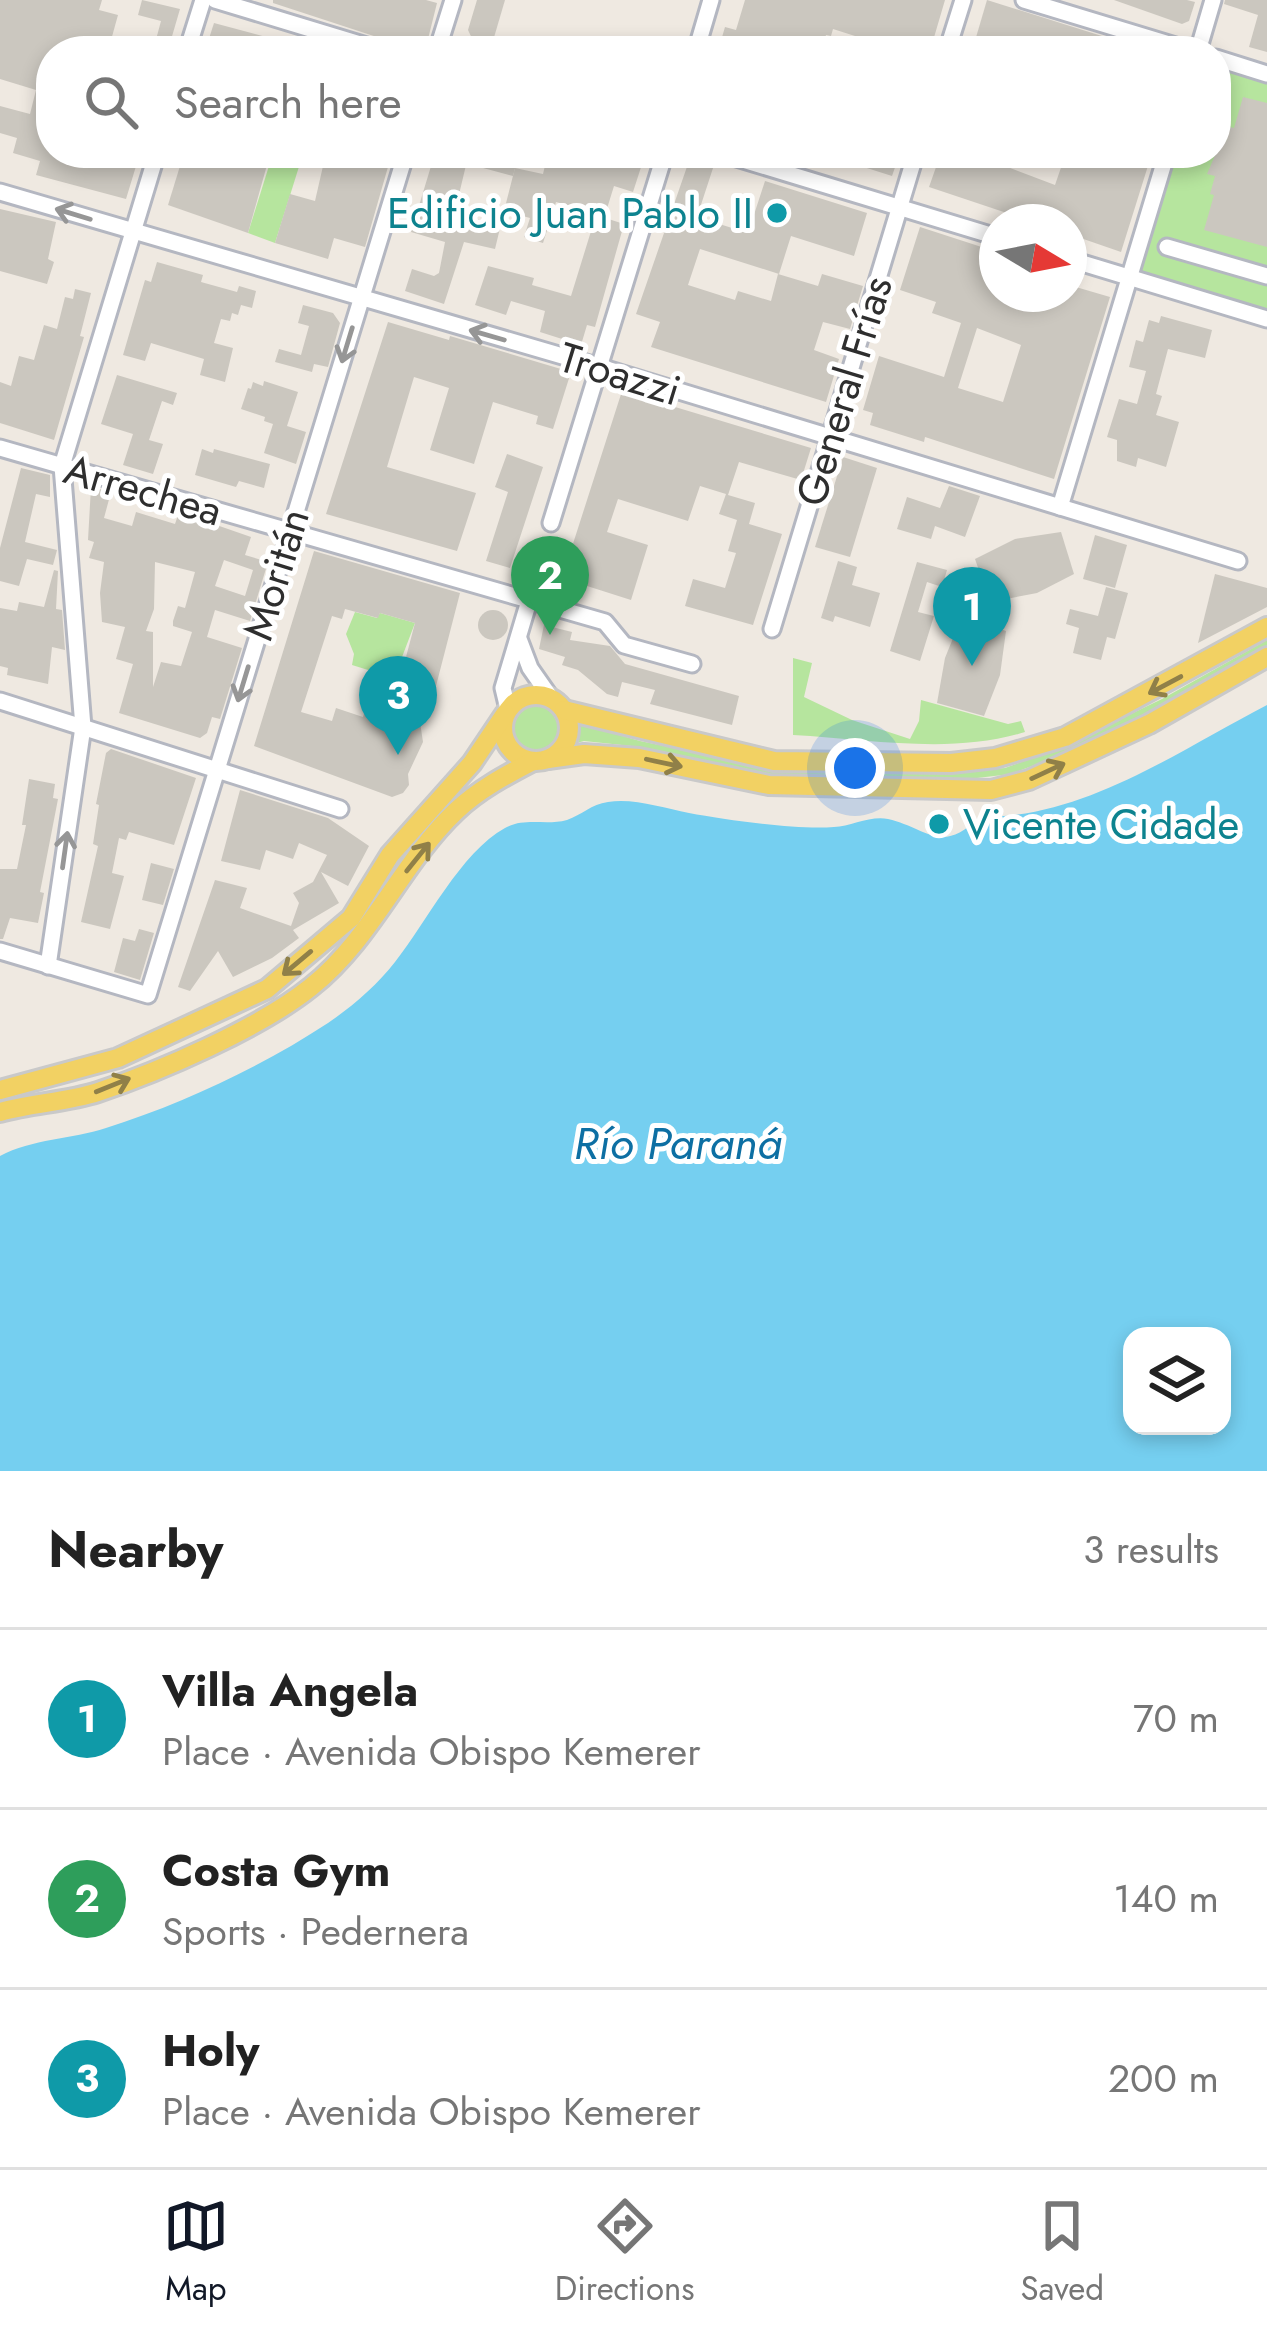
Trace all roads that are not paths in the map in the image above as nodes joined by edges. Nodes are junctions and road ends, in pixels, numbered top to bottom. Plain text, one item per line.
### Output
1 (203, 0) edge
2 (215, 0) edge
3 (453, 0) edge
4 (711, 0) edge
5 (963, 0) edge
6 (1024, 0) edge
7 (1213, 0) edge
8 (192, 36) edge
9 (334, 36) edge
10 (442, 36) edge
11 (700, 36) edge
12 (952, 36) edge
13 (1145, 36) edge
14 (1200, 36) edge
15 (1231, 63) edge
16 (1267, 74) edge
17 (152, 168) edge
18 (401, 168) edge
19 (660, 168) edge
20 (769, 168) edge
21 (912, 168) edge
22 (1163, 168) edge
23 (0, 192) edge
24 (900, 208) junction
25 (133, 232) junction
26 (979, 232) edge
27 (1167, 247) dead end
28 (1087, 264) edge
29 (1267, 276) edge
30 (1130, 277) junction
31 (361, 299) junction
32 (1266, 315) edge
33 (600, 367) junction
34 (830, 437) junction
35 (0, 450) edge
36 (62, 466) junction
37 (1060, 507) junction
38 (551, 523) dead end
39 (289, 532) junction
40 (1238, 561) dead end
41 (529, 601) junction
42 (1267, 627) edge
43 (772, 629) dead end
44 (519, 639) junction
45 (1267, 657) edge
46 (692, 664) dead end
47 (0, 701) edge
48 (558, 704) junction
49 (507, 712) junction
50 (83, 727) junction
51 (540, 760) junction
52 (216, 770) junction
53 (340, 809) dead end
54 (0, 951) edge
55 (48, 966) junction
56 (0, 1090) edge
57 (0, 1112) edge

1 - 8 street
2 - 9 street
3 - 10 street
4 - 11 street
5 - 12 street
6 - 13 street
7 - 14 street
15 - 16 street
17 - 25 street
18 - 31 street, Moritán
19 - 33 street
20 - 24 street
21 - 24 street, General Frías
22 - 30 street
25 -> 23 street, Troazzi
24 - 26 street
24 - 34 street, General Frías
25 - 31 street, Troazzi
25 - 36 street
27 - 29 street
28 - 30 street
30 - 32 street
30 - 37 street
33 -> 31 street, Troazzi
31 -> 39 street, Moritán
33 - 34 street, Troazzi
33 - 38 street
34 - 37 street, Troazzi
34 - 43 street, General Frías
35 - 36 street, Arrechea
36 - 39 street, Arrechea
36 - 50 street
37 - 40 street, Troazzi
39 - 41 street, Arrechea
39 -> 52 street, Moritán
41 - 44 street
41 - 46 street, Arrechea
42 -> 48 main road
44 - 48 street
44 - 49 street
51 -> 45 main road
47 - 50 street
48 - 49 main road
48 - 51 main road
49 - 51 main road
49 -> 56 main road
50 - 52 street
55 -> 50 street
57 -> 51 main road
52 - 53 street
52 - 55 street, Moritán
54 - 55 street

